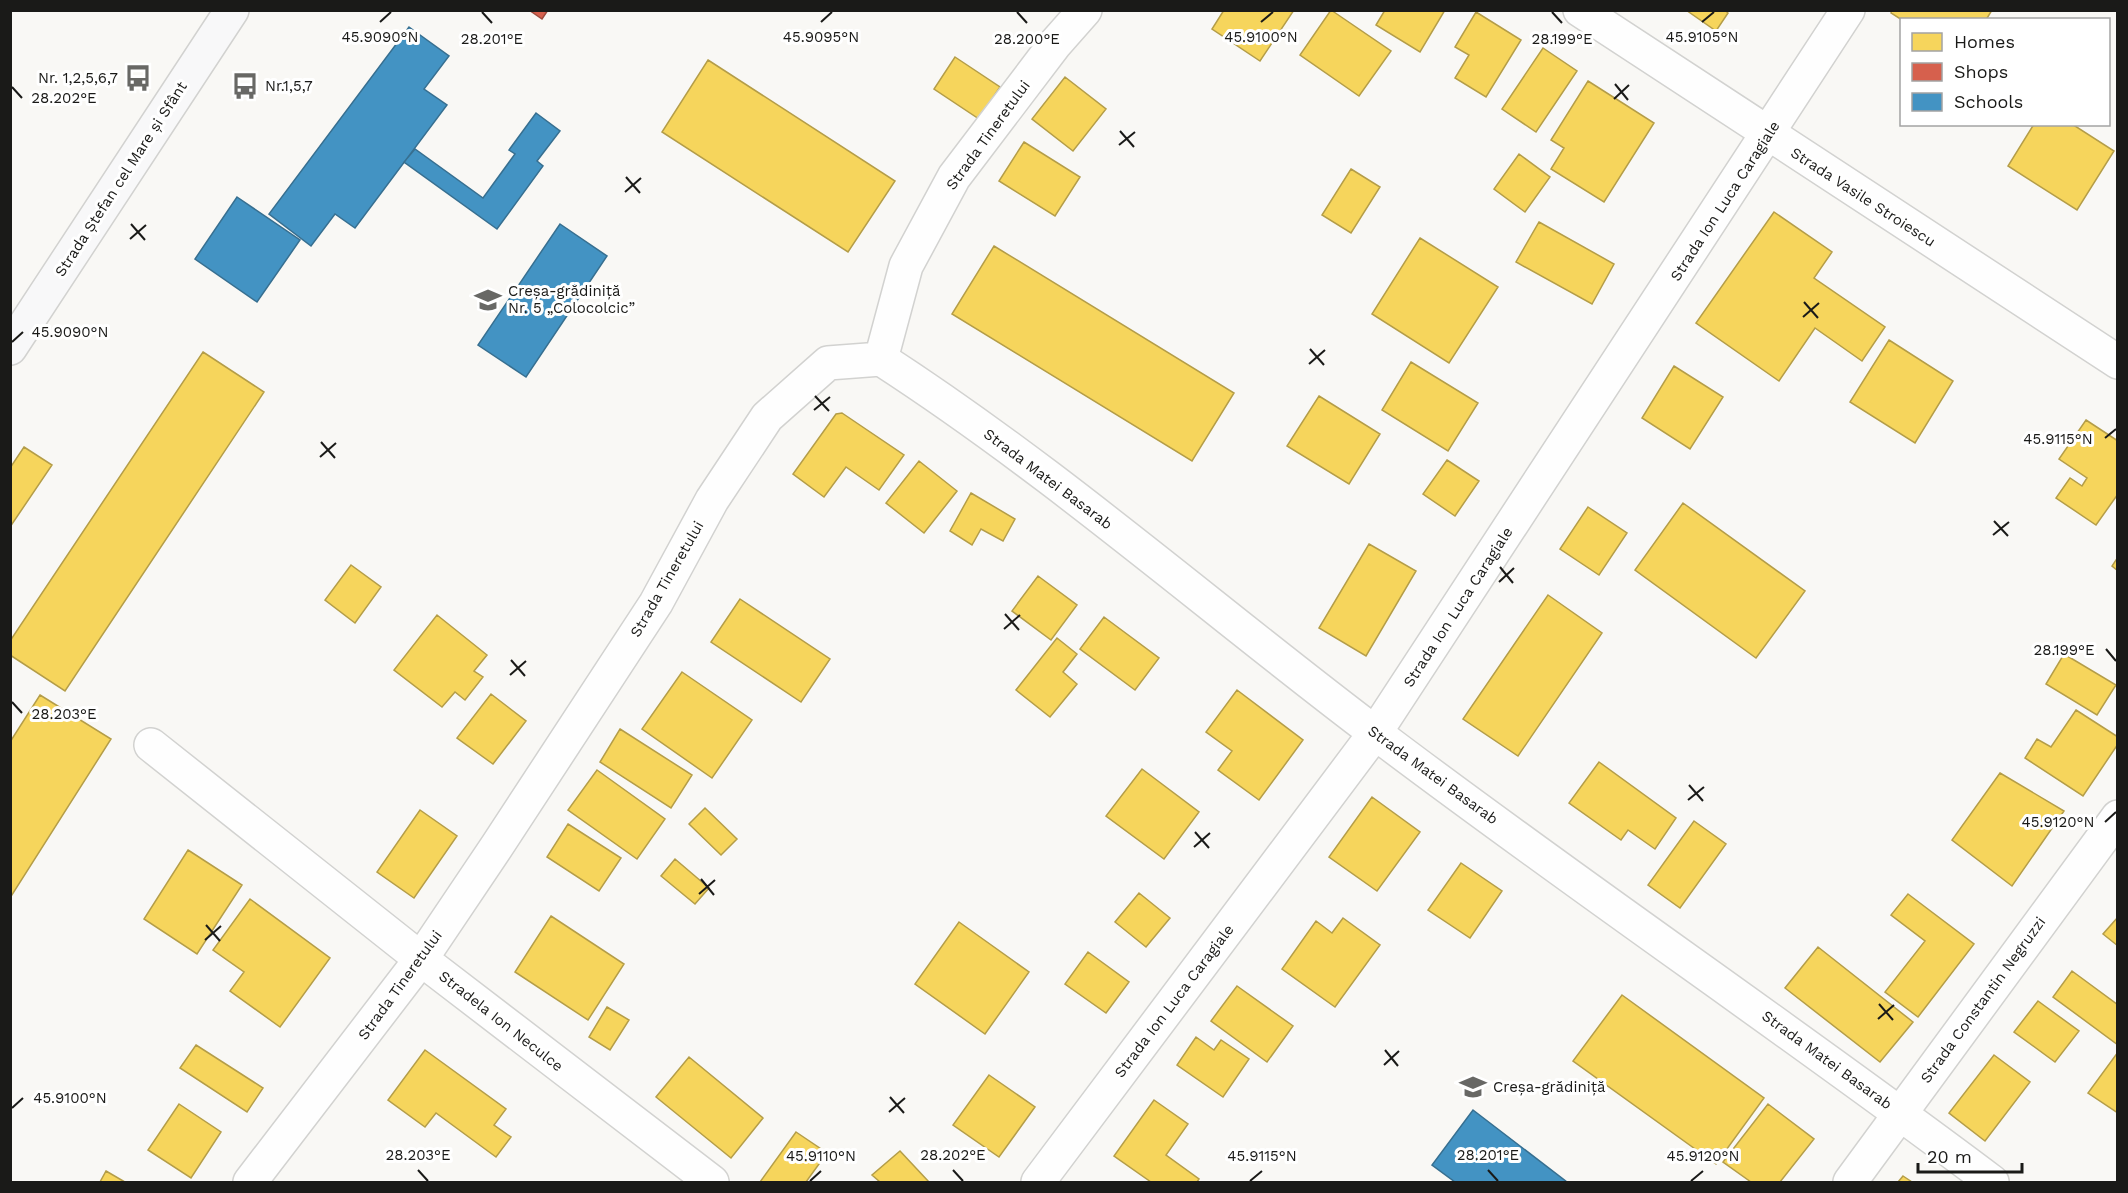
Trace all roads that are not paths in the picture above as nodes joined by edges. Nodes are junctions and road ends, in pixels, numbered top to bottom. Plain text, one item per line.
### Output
1 (232, 10) edge
2 (1085, 10) edge
3 (1580, 10) edge
4 (1848, 10) edge
5 (1768, 135) junction
6 (10, 348) edge
7 (881, 359) junction
8 (2118, 362) edge
9 (1375, 733) junction
10 (151, 745) dead end
11 (2118, 817) edge
12 (421, 959) junction
13 (1900, 1112) junction
14 (250, 1182) edge
15 (712, 1182) edge
16 (1038, 1182) edge
17 (1850, 1182) edge
18 (1992, 1182) edge

1 - 6 main road, Strada Ștefan cel Mare și Sfânt
2 - 7 street, Strada Tineretului
3 - 5 street, Strada Vasile Stroiescu
4 - 5 street, Strada Ion Luca Caragiale
5 - 8 street, Strada Vasile Stroiescu
5 - 9 street, Strada Ion Luca Caragiale
7 - 9 street, Strada Matei Basarab
7 - 12 street, Strada Tineretului
9 - 13 street, Strada Matei Basarab
9 - 16 street, Strada Ion Luca Caragiale
10 - 12 street, Stradela Ion Neculce
11 - 13 street, Strada Constantin Negruzzi
12 - 14 street, Strada Tineretului
12 - 15 street, Stradela Ion Neculce
13 - 17 street, Strada Constantin Negruzzi
13 - 18 street, Strada Matei Basarab

